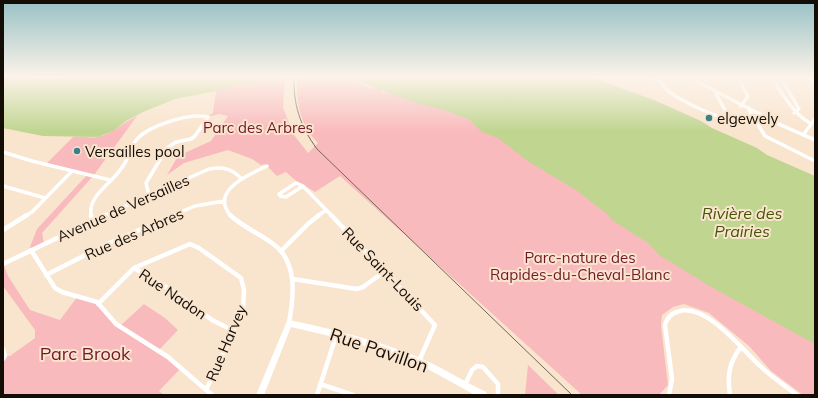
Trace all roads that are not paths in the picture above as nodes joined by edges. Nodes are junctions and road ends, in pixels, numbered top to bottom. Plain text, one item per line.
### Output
1 (716, 94) edge
2 (676, 95) edge
3 (717, 95) edge
4 (747, 95) edge
5 (782, 95) edge
6 (790, 95) edge
7 (741, 106) junction
8 (749, 110) junction
9 (794, 113) junction
10 (815, 119) edge
11 (810, 123) junction
12 (803, 135) junction
13 (815, 140) edge
14 (3, 152) edge
15 (815, 160) edge
16 (267, 166) dead end
17 (72, 171) junction
18 (242, 179) junction
19 (110, 180) junction
20 (3, 186) edge
21 (303, 186) junction
22 (149, 196) junction
23 (46, 198) junction
24 (224, 201) junction
25 (326, 210) junction
26 (92, 221) junction
27 (3, 230) edge
28 (31, 250) junction
29 (281, 251) junction
30 (3, 264) edge
31 (134, 268) junction
32 (385, 271) junction
33 (46, 275) junction
34 (294, 279) junction
35 (98, 304) junction
36 (289, 322) junction
37 (234, 331) junction
38 (337, 333) junction
39 (741, 346) junction
40 (3, 349) edge
41 (3, 359) edge
42 (419, 361) junction
43 (320, 384) junction
44 (465, 386) junction
45 (206, 390) junction
46 (212, 395) edge
47 (260, 395) edge
48 (317, 395) edge
49 (352, 395) edge
50 (483, 395) edge
51 (498, 395) edge
52 (669, 395) edge
53 (730, 395) edge
54 (797, 395) edge

1 - 2 street
3 - 7 street
4 - 7 street
5 - 9 street
6 - 9 street
7 - 8 street
8 - 12 street
8 - 15 street
9 - 11 street
10 - 11 street
11 - 12 street
12 - 13 street
14 - 17 street
16 - 18 street
17 - 19 street
17 - 23 street
18 - 22 street, Avenue de Versailles
18 - 24 street
19 - 22 street
19 - 26 street
20 - 23 street
21 - 21 street
21 - 25 street, Rue Saint-Louis
22 - 26 street, Avenue de Versailles
23 - 27 street
24 - 29 street
24 - 33 street, Rue des Arbres
25 - 29 street
25 - 32 street, Rue Saint-Louis
26 - 28 street, Avenue de Versailles
28 - 30 street, Avenue de Versailles
28 - 33 street
29 - 34 street
31 - 35 street, Rue Harvey
31 - 37 street, Rue Nadon
31 - 37 street, Rue Harvey
32 - 34 street
32 - 42 street, Rue Saint-Louis
33 - 35 street
34 - 36 street
35 - 45 street
36 - 38 street, Rue Pavillon
36 - 47 street
37 - 45 street, Rue Harvey
38 - 42 street, Rue Pavillon
38 - 43 street
39 - 52 street
39 - 53 street
39 - 54 street
40 - 41 street
42 - 44 street, Rue Pavillon
43 - 48 street
43 - 49 street
44 - 50 street, Rue Pavillon
44 - 51 street
45 - 46 street

